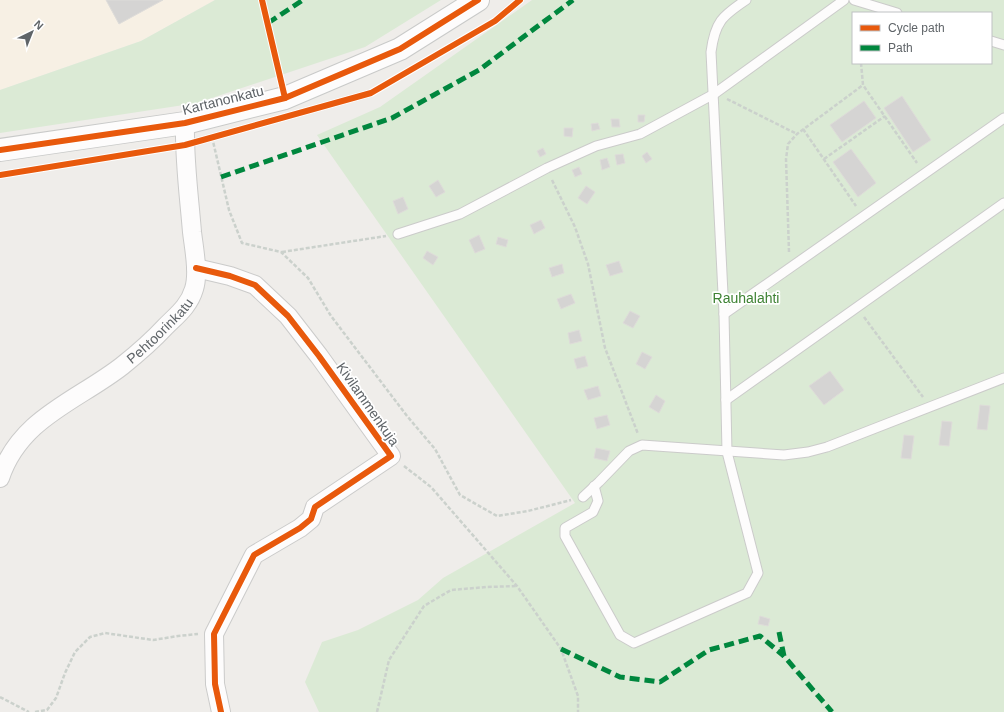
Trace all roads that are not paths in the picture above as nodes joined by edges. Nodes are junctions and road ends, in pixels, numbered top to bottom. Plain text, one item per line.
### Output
1 (478, 0) edge
2 (746, 0) edge
3 (844, 0) edge
4 (854, 0) edge
5 (894, 12) edge
6 (992, 41) edge
7 (1004, 45) edge
8 (714, 94) junction
9 (1004, 118) edge
10 (185, 123) junction
11 (0, 150) edge
12 (1004, 203) edge
13 (398, 234) road end
14 (196, 268) junction
15 (724, 314) junction
16 (1004, 378) edge
17 (726, 400) junction
18 (727, 452) junction
19 (0, 478) edge
20 (594, 486) junction
21 (583, 497) road end
22 (221, 712) edge

1 - 10 street, Kartanonkatu
2 - 8 lane
3 - 8 lane
4 - 5 lane
6 - 7 lane
8 - 13 lane
8 - 15 lane
9 - 15 lane
10 - 11 street, Kartanonkatu
10 - 14 street, Pehtoorinkatu
12 - 17 lane
14 - 19 street, Pehtoorinkatu
14 - 22 street, Kivilammenkuja
15 - 17 lane
16 - 18 lane
17 - 18 lane
18 - 20 lane
18 - 20 lane
20 - 21 lane

